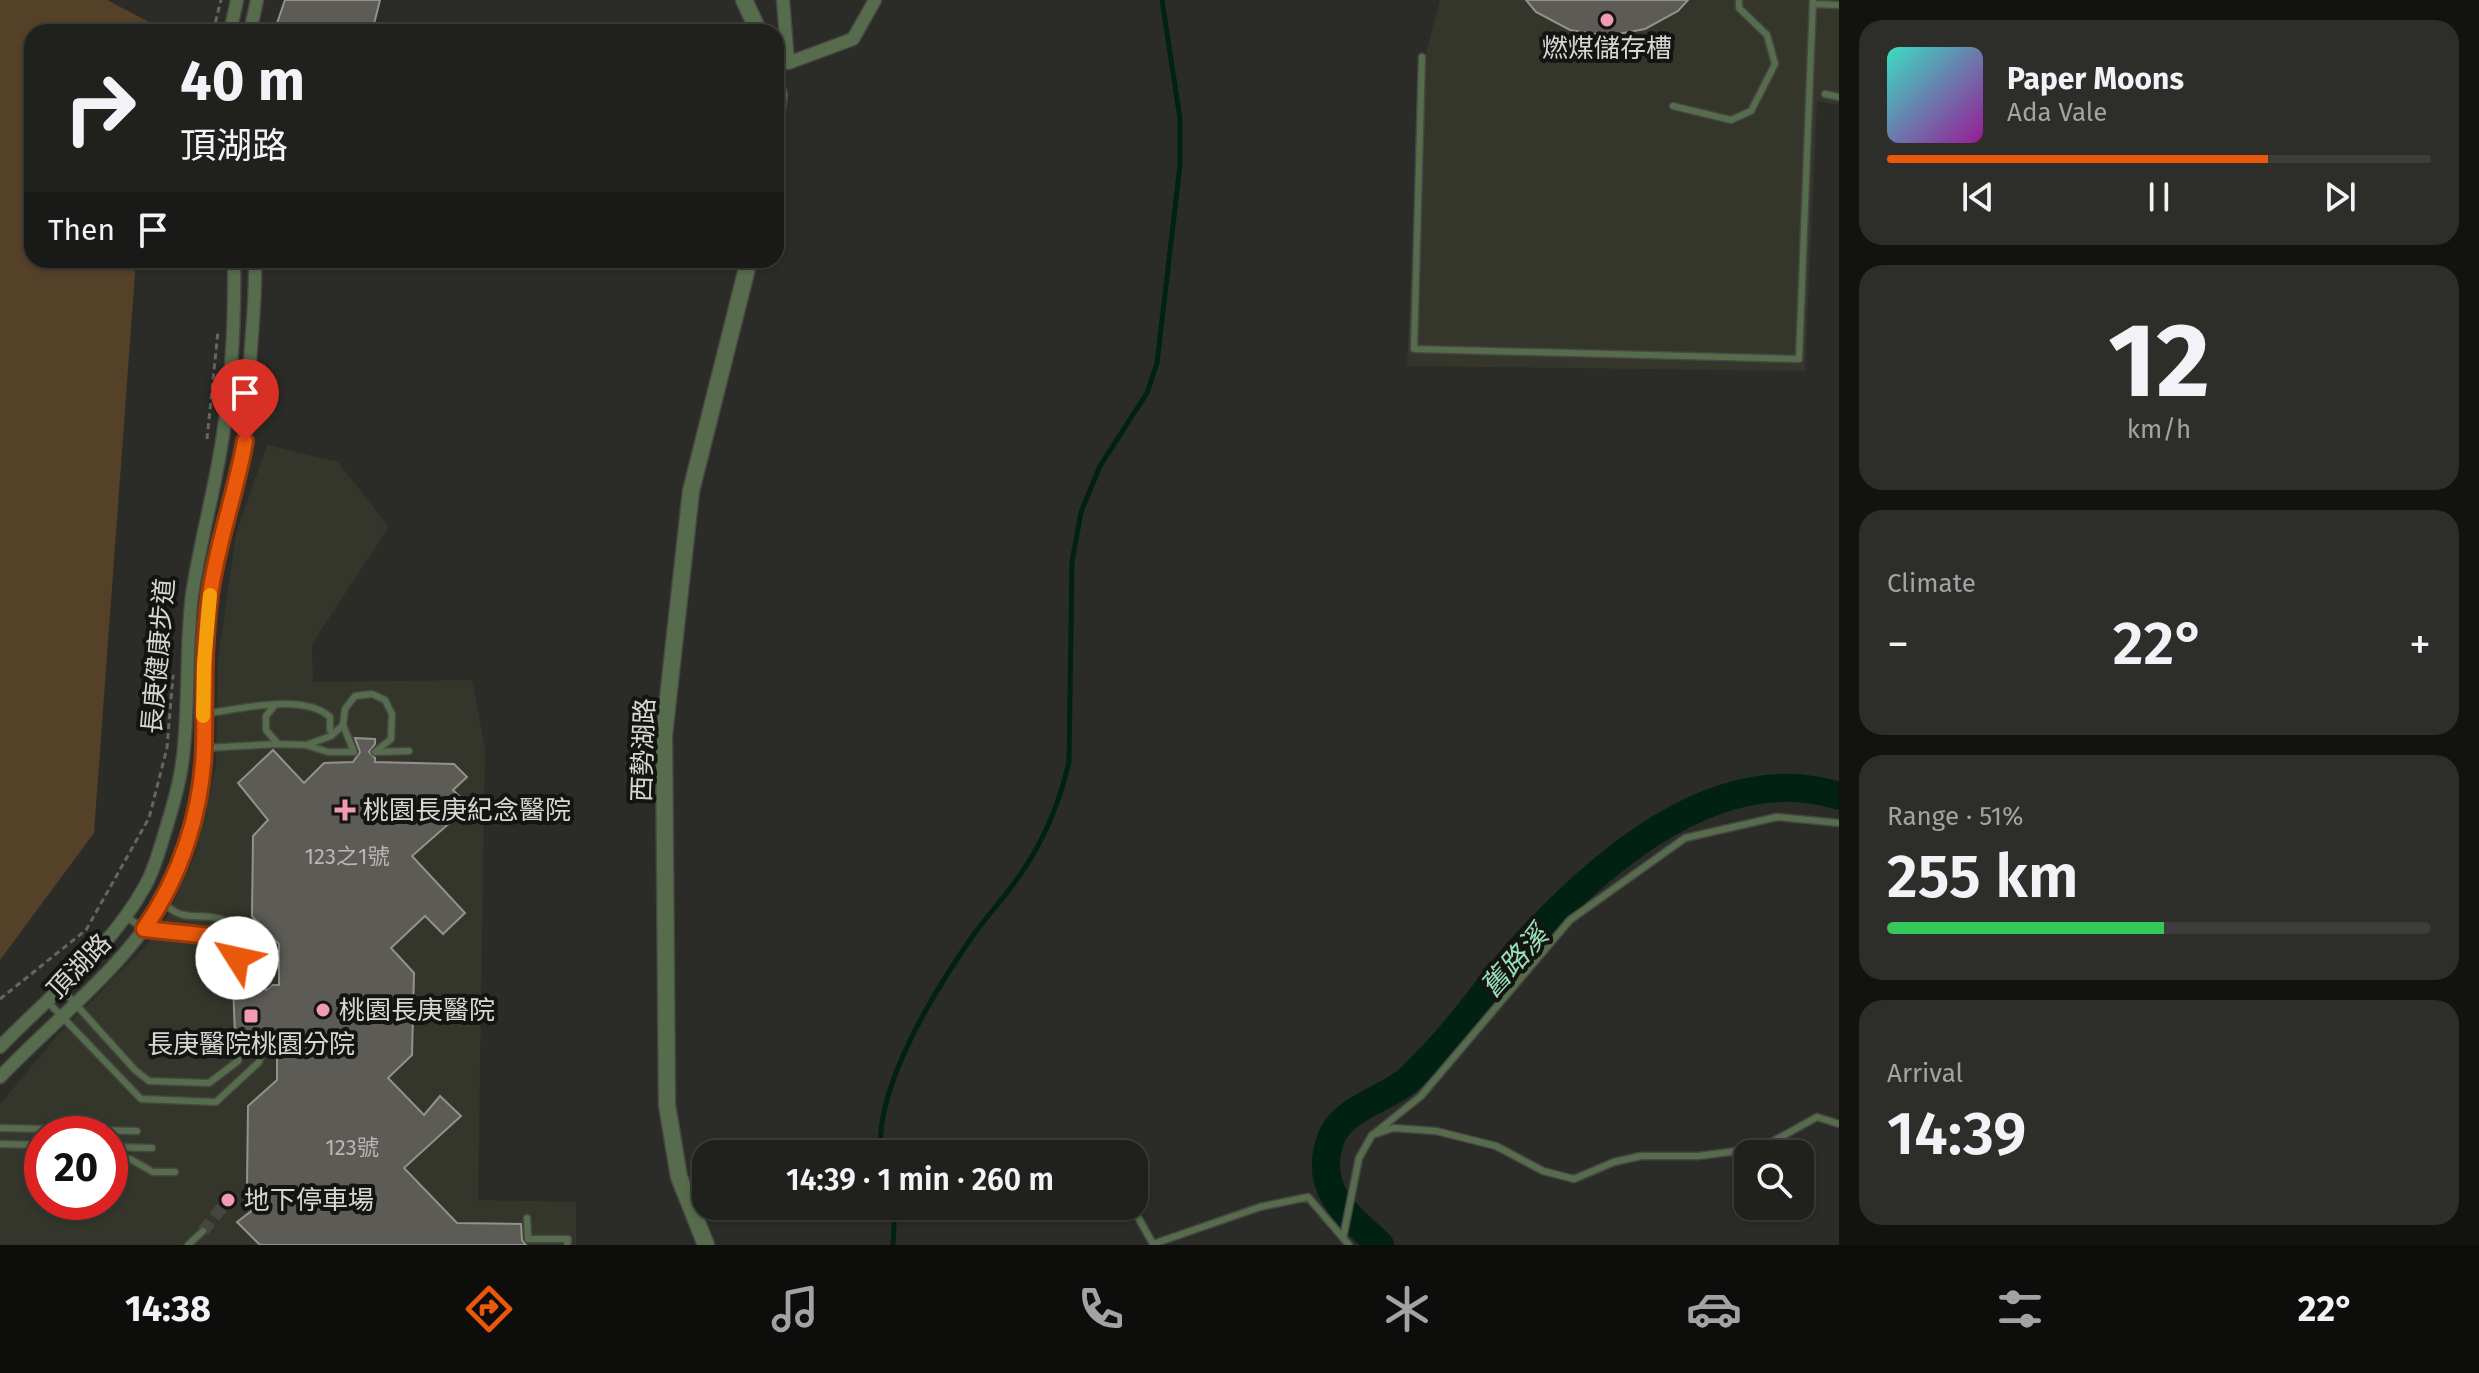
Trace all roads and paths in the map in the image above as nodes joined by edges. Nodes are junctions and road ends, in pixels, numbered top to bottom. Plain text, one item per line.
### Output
1 (221, 0) edge
2 (237, 0) edge
3 (257, 0) edge
4 (744, 0) edge
5 (783, 0) edge
6 (875, 0) edge
7 (1739, 0) edge
8 (1813, 2) edge
9 (1839, 5) edge
10 (215, 24) edge
11 (232, 24) edge
12 (252, 24) edge
13 (755, 24) edge
14 (1422, 57) dead end
15 (1825, 94) dead end
16 (1839, 97) edge
17 (1673, 106) dead end
18 (234, 268) edge
19 (255, 268) edge
20 (747, 268) edge
21 (219, 323) dead end
22 (207, 445) dead end
23 (174, 666) dead end
24 (275, 705) junction
25 (203, 714) junction
26 (343, 725) junction
27 (330, 730) dead end
28 (278, 744) junction
29 (306, 745) junction
30 (204, 748) junction
31 (409, 751) dead end
32 (1839, 823) edge
33 (162, 901) junction
34 (125, 916) junction
35 (144, 929) junction
36 (243, 983) dead end
37 (267, 984) dead end
38 (61, 988) junction
39 (0, 999) edge
40 (47, 1001) junction
41 (75, 1003) junction
42 (61, 1016) junction
43 (242, 1038) dead end
44 (266, 1039) dead end
45 (0, 1047) edge
46 (0, 1077) edge
47 (1839, 1124) edge
48 (0, 1128) edge
49 (137, 1131) dead end
50 (1372, 1135) junction
51 (0, 1144) edge
52 (24, 1145) edge
53 (128, 1147) edge
54 (152, 1148) dead end
55 (128, 1159) edge
56 (175, 1172) dead end
57 (527, 1218) dead end
58 (1140, 1220) edge
59 (203, 1231) tunnel mouth
60 (1343, 1238) junction
61 (188, 1245) edge
62 (567, 1245) edge
63 (706, 1245) edge
64 (1349, 1245) edge

1 - 10 path
2 - 11 street
3 - 12 street
4 - 13 street
5 - 6 street
7 - 17 lane
8 - 9 lane
8 - 14 lane
15 - 16 lane
18 - 34 street, 頂湖路
19 - 25 street, 頂湖路
20 - 63 street, 西勢湖路
21 - 22 path
23 - 39 path, 長庚健康步道
24 - 25 lane
24 - 27 lane
24 - 28 lane
25 - 30 street, 頂湖路
26 - 29 lane
26 - 29 lane
26 - 31 lane
28 - 29 lane
28 - 30 lane
30 - 33 street, 頂湖路
32 - 50 lane
33 - 35 street, 頂湖路
33 - 37 lane
34 - 35 lane
34 - 38 street, 頂湖路
35 - 36 lane
35 - 41 street, 頂湖路
38 - 40 street, 頂湖路
38 - 41 lane
40 - 42 lane
40 - 45 street, 頂湖路
41 - 42 street, 頂湖路
41 - 43 lane
42 - 44 lane
42 - 46 street, 頂湖路
47 - 50 lane
48 - 49 lane
50 - 60 lane
51 - 52 lane
53 - 54 lane
55 - 56 lane
57 - 62 lane
58 - 60 lane
59 - 61 lane
60 - 64 lane

